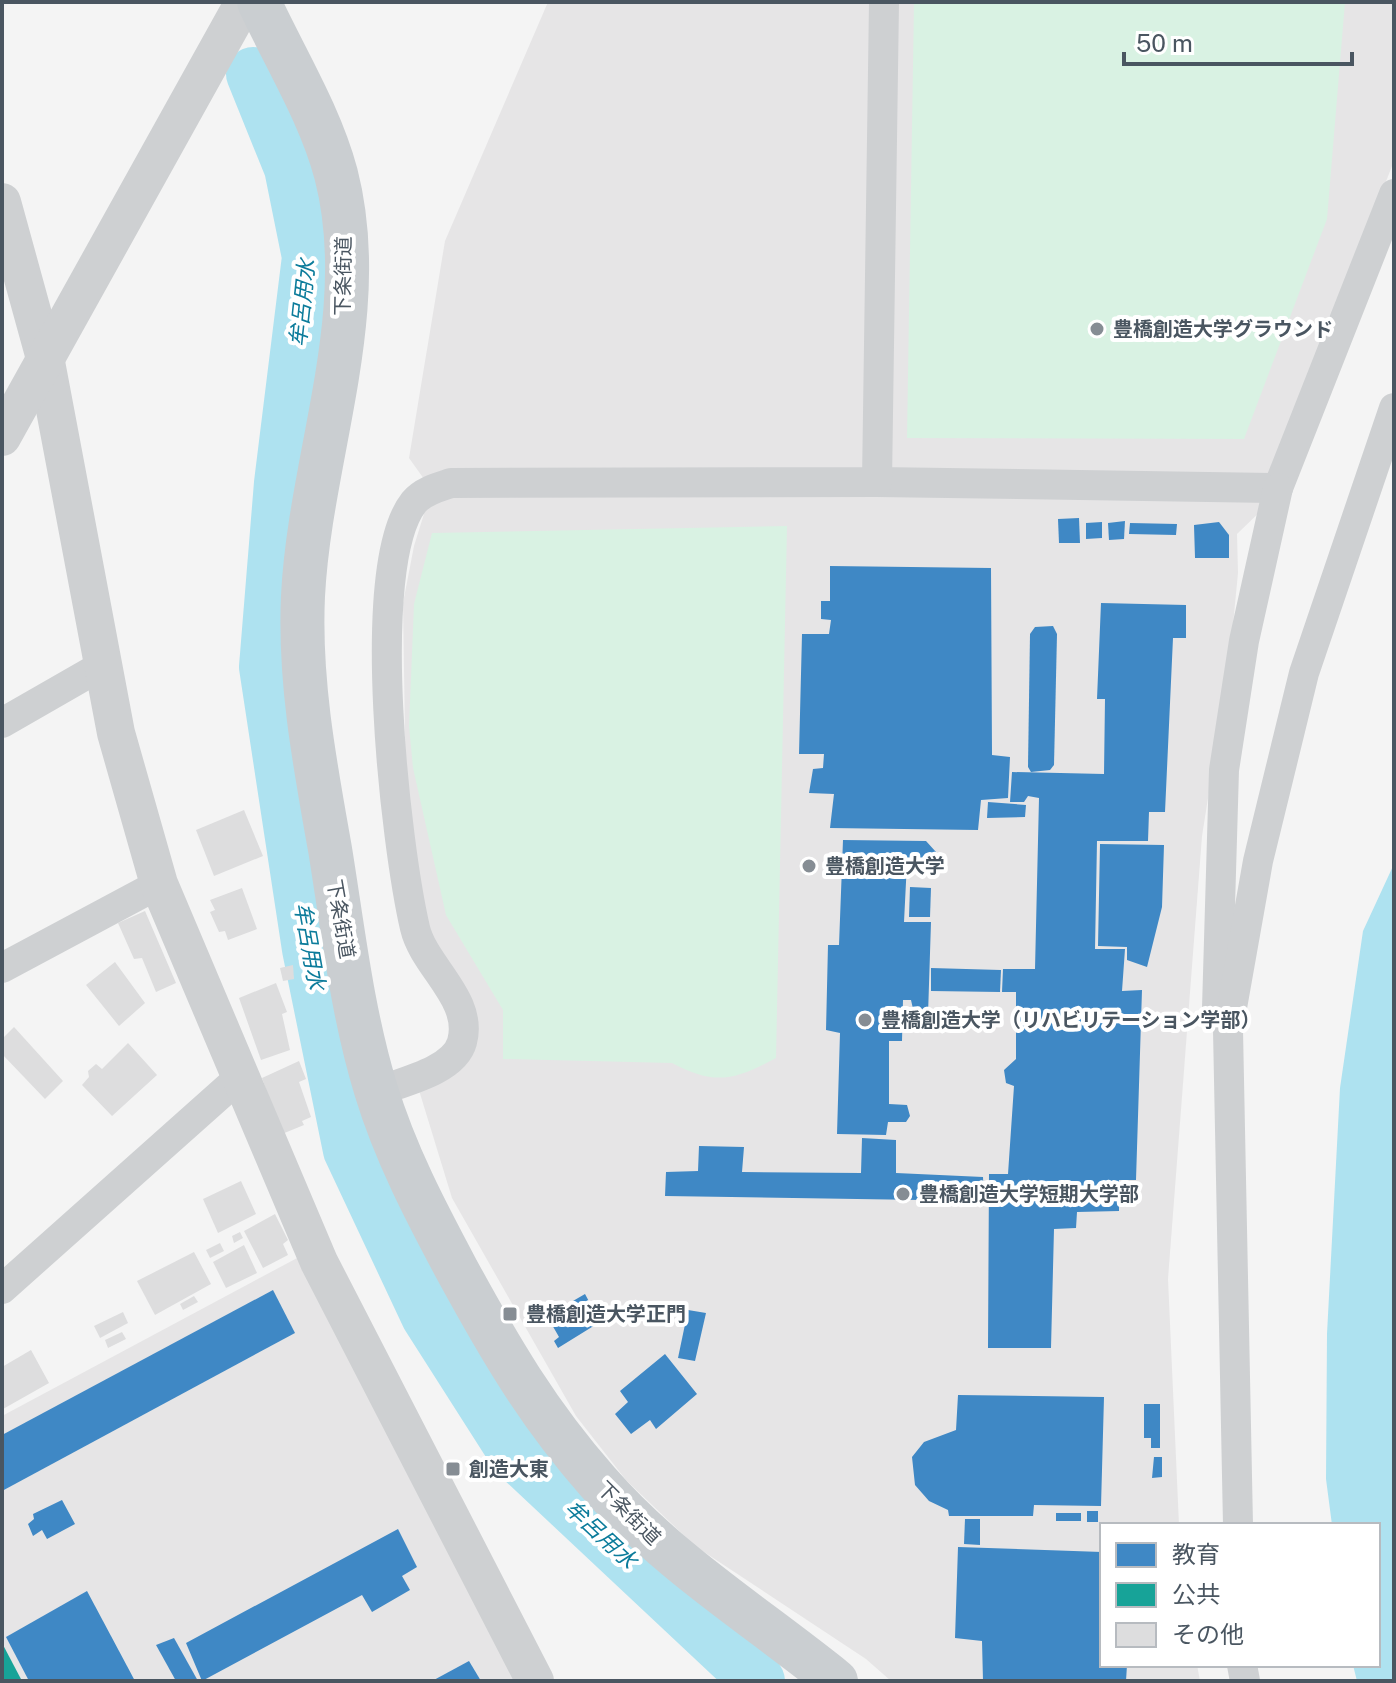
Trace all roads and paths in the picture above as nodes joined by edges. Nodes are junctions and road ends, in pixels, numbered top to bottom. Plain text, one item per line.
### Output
1 (244, 2) edge
2 (259, 2) edge
3 (884, 2) edge
4 (1394, 194) edge
5 (2, 202) edge
6 (46, 362) junction
7 (1394, 408) edge
8 (2, 437) edge
9 (877, 482) junction
10 (1278, 488) junction
11 (103, 665) junction
12 (2, 723) edge
13 (159, 884) junction
14 (2, 968) edge
15 (1228, 1030) junction
16 (240, 1077) junction
17 (376, 1092) junction
18 (2, 1289) edge
19 (1238, 1523) edge
20 (535, 1681) edge
21 (836, 1681) edge

1 - 6 street
2 - 17 main road, 下条街道
3 - 9 street
4 - 10 street
5 - 6 street
6 - 8 street
6 - 11 street
7 - 15 street
9 - 10 street
9 - 17 street
10 - 15 street
11 - 12 street
11 - 13 street
13 - 14 street
13 - 16 street
15 - 19 street
16 - 18 street
16 - 20 street
17 - 21 main road, 下条街道

